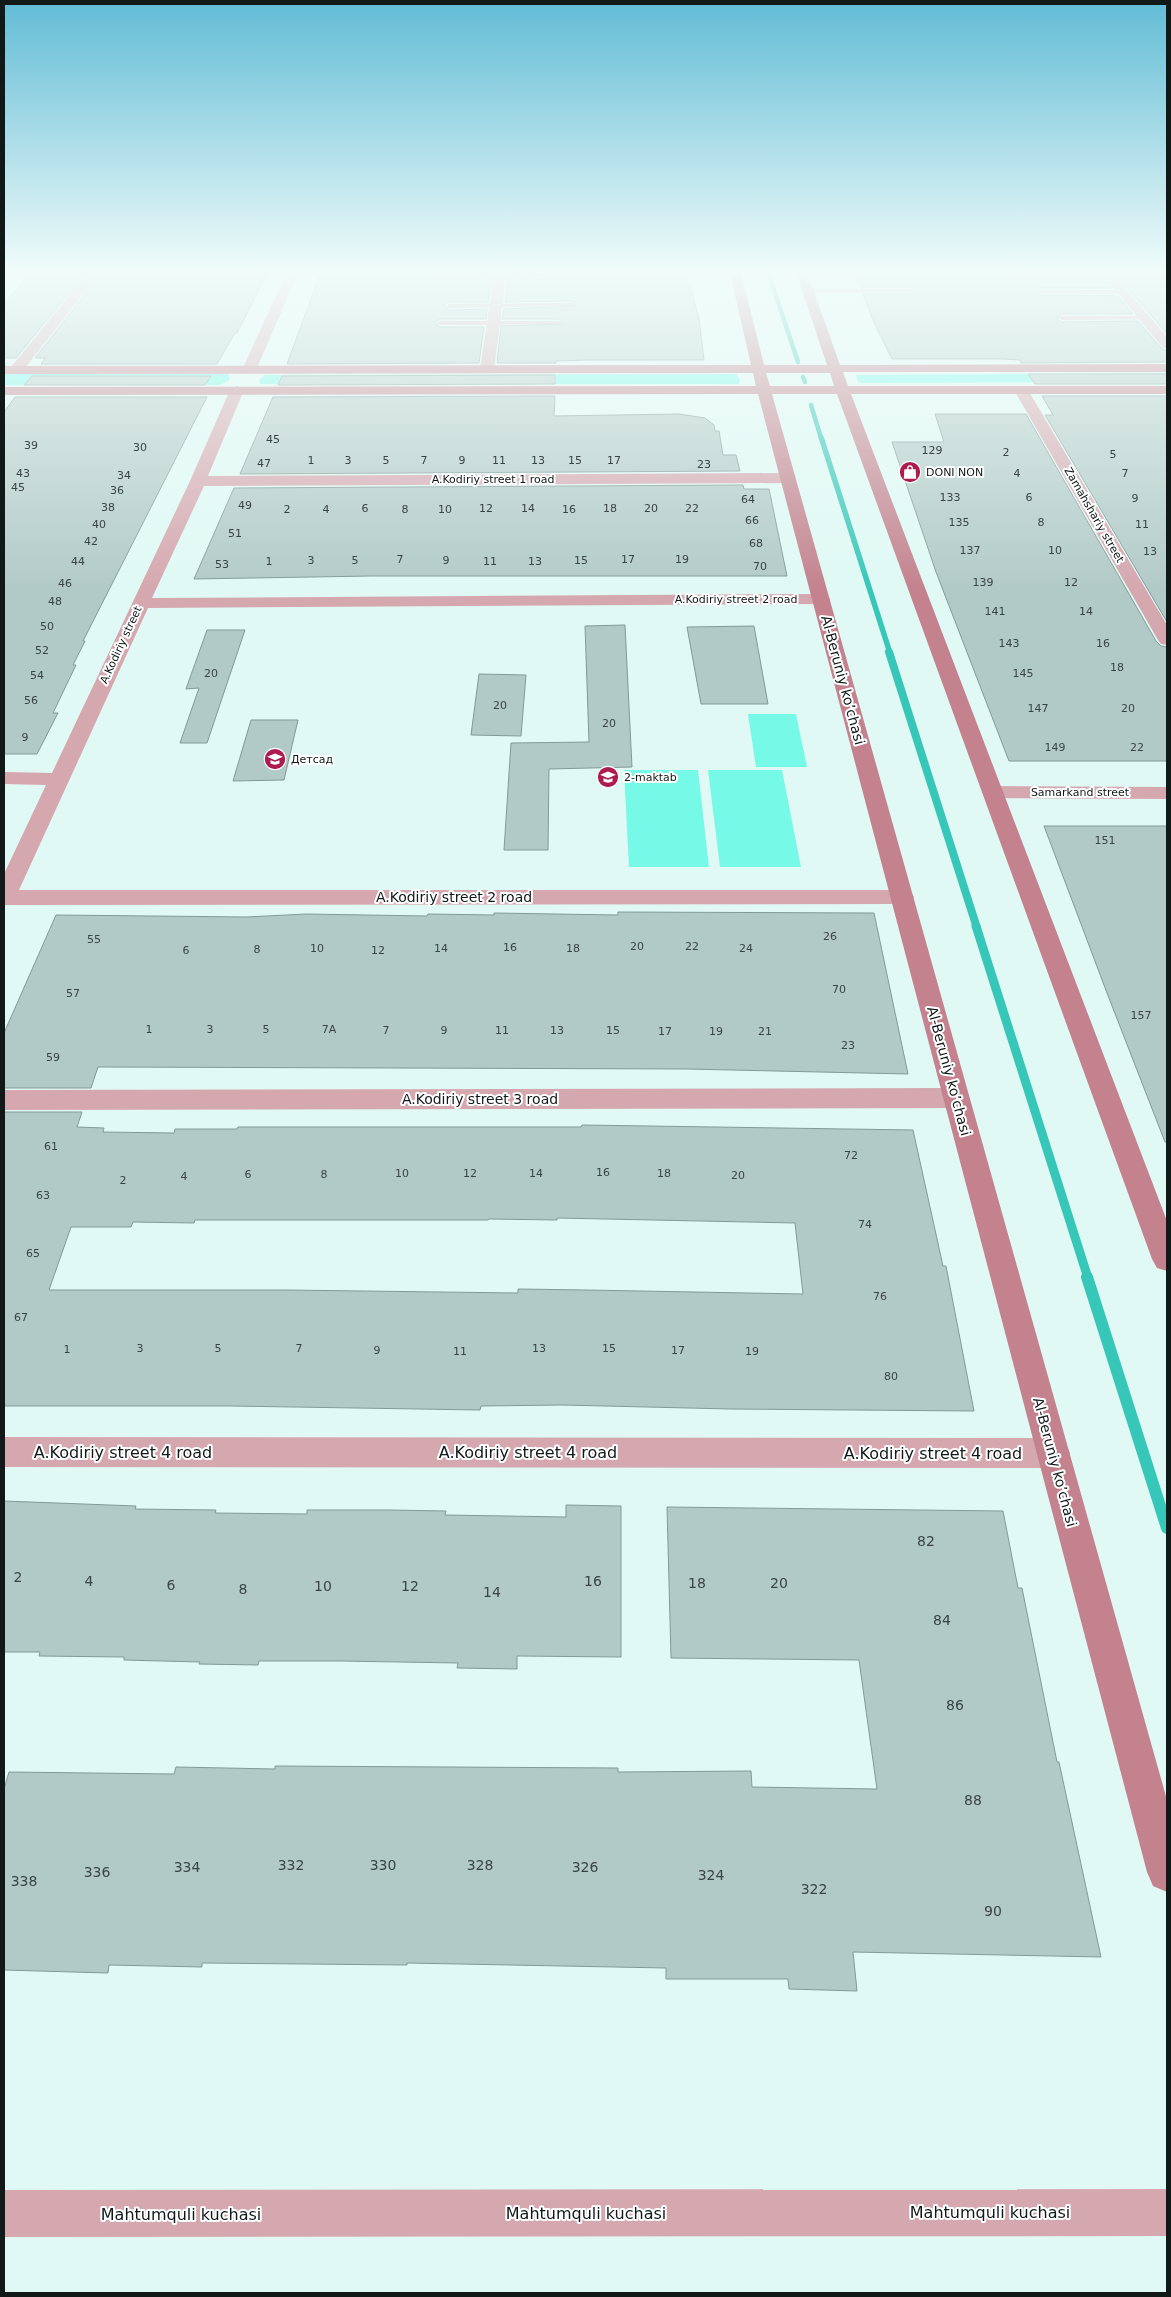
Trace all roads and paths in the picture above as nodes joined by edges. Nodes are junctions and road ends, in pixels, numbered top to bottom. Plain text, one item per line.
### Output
1 (667, 376) edge
2 (761, 376) edge
3 (787, 376) edge
4 (838, 376) edge
5 (762, 380) junction
6 (4, 390) edge
7 (237, 390) junction
8 (843, 390) junction
9 (1021, 390) junction
10 (1167, 390) edge
11 (788, 478) junction
12 (198, 480) junction
13 (821, 599) junction
14 (141, 603) junction
15 (1167, 640) edge
16 (4, 778) edge
17 (59, 778) junction
18 (993, 792) junction
19 (1167, 793) edge
20 (903, 897) junction
21 (4, 898) edge
22 (956, 1098) junction
23 (4, 1100) edge
24 (1167, 1259) edge
25 (4, 1452) edge
26 (1053, 1453) junction
27 (1167, 1872) edge
28 (1167, 2212) edge
29 (4, 2214) edge

1 - 5 main road
2 - 5 main road, Al-Beruniy ko’chasi
3 - 5 main road
4 - 8 main road
5 - 7 main road
5 - 8 main road
5 - 11 main road, Al-Beruniy ko’chasi
6 - 7 main road
7 - 12 street, A.Kodiriy street
8 - 9 main road
8 - 18 main road
9 - 10 main road
9 - 15 street, Zamahshariy street
11 - 12 street, A.Kodiriy street 1 road
11 - 13 main road, Al-Beruniy ko’chasi
12 - 14 street, A.Kodiriy street
13 - 14 street, A.Kodiriy street 2 road
13 - 20 main road, Al-Beruniy ko’chasi
14 - 17 street, A.Kodiriy street
16 - 17 street
17 - 21 street, A.Kodiriy street
18 - 19 street, Samarkand street
18 - 24 main road
20 - 21 street, A.Kodiriy street 2 road
20 - 22 main road, Al-Beruniy ko’chasi
22 - 23 street, A.Kodiriy street 3 road
22 - 26 main road, Al-Beruniy ko’chasi
25 - 26 street, A.Kodiriy street 4 road
26 - 27 main road, Al-Beruniy ko’chasi
28 - 29 street, Mahtumquli kuchasi

